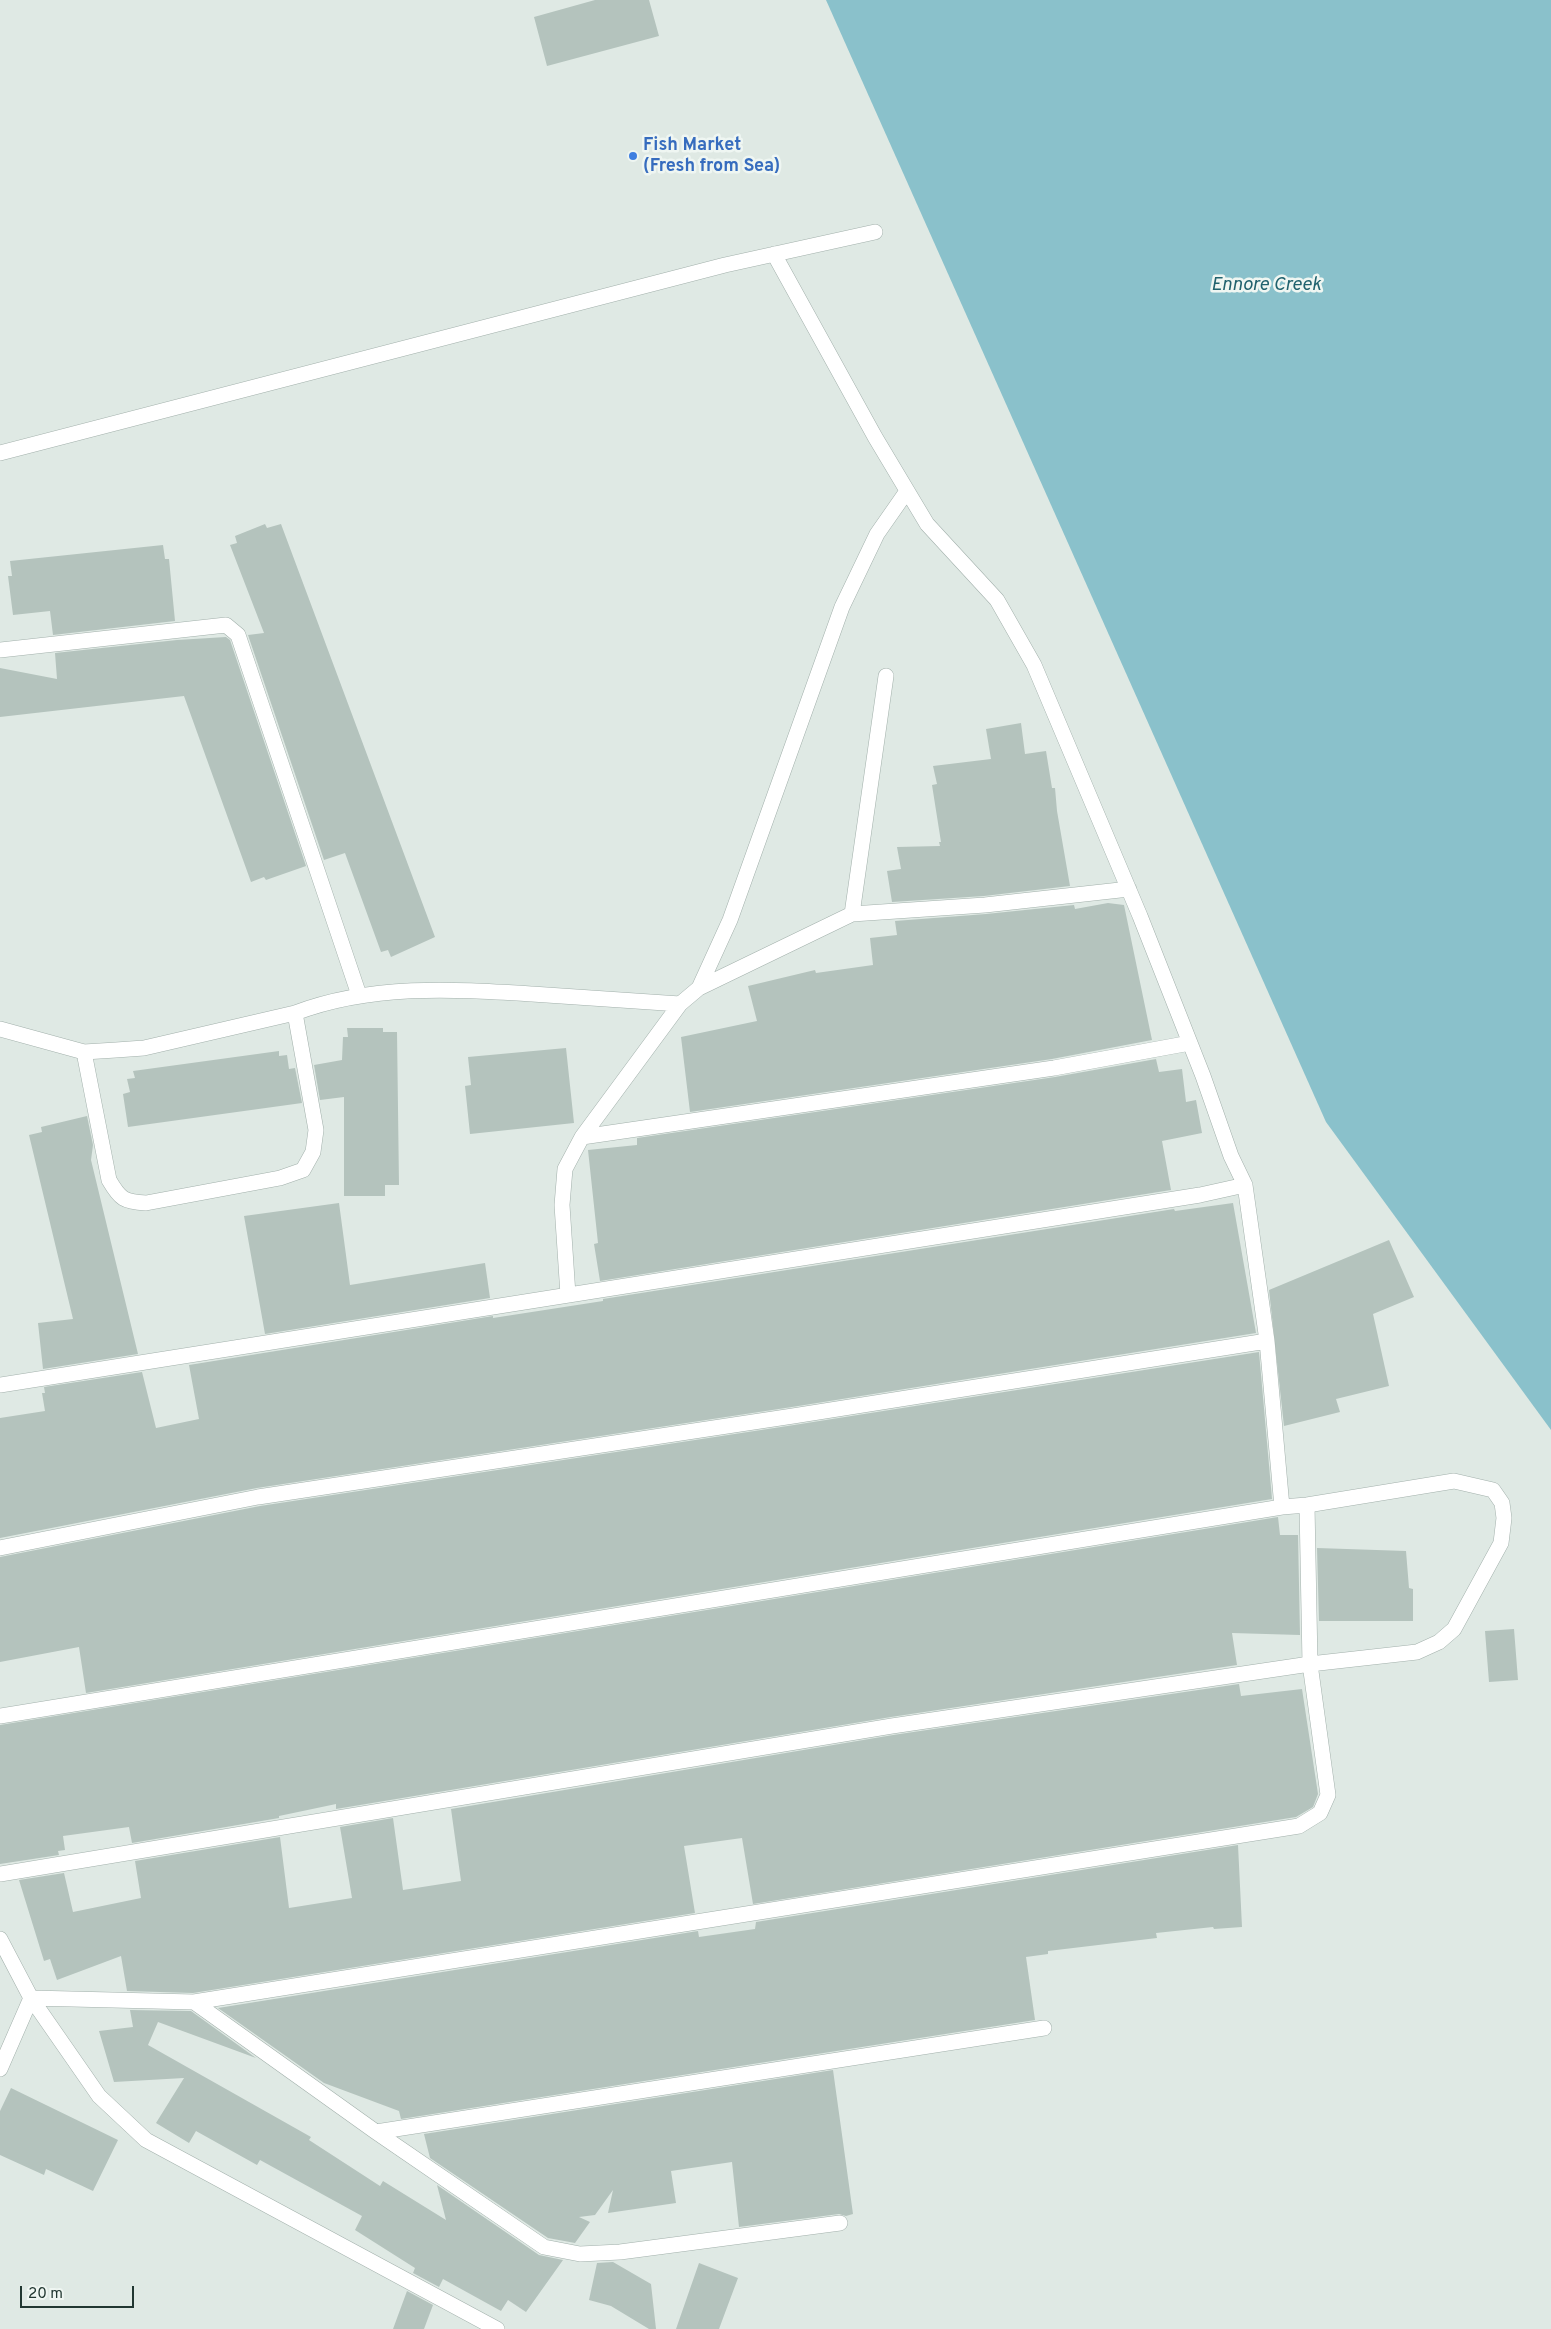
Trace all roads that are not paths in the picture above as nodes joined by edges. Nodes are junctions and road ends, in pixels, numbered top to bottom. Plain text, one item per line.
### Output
1 (875, 232) dead end
2 (774, 254) junction
3 (0, 453) edge
4 (907, 491) junction
5 (0, 650) edge
6 (886, 676) dead end
7 (1129, 889) junction
8 (852, 914) junction
9 (699, 988) junction
10 (359, 994) junction
11 (680, 1004) junction
12 (295, 1013) junction
13 (0, 1029) edge
14 (1190, 1043) junction
15 (84, 1052) junction
16 (582, 1137) junction
17 (1245, 1185) junction
18 (568, 1295) junction
19 (1267, 1341) junction
20 (0, 1385) edge
21 (1308, 1505) junction
22 (1282, 1507) junction
23 (0, 1548) edge
24 (1310, 1664) junction
25 (0, 1716) edge
26 (0, 1874) edge
27 (0, 1938) edge
28 (31, 1998) junction
29 (194, 2002) junction
30 (1044, 2028) dead end
31 (0, 2069) edge
32 (376, 2132) junction
33 (840, 2223) dead end
34 (497, 2329) edge

1 - 2 street
2 - 3 street
2 - 4 street
4 - 7 street
4 - 9 street
5 - 10 street
6 - 8 street
7 - 8 street
7 - 14 street
8 - 9 street
9 - 11 street
10 - 11 street
10 - 12 street
11 - 16 street
12 - 15 street
12 - 15 street
13 - 15 street
14 - 16 street
14 - 17 street
16 - 18 street
17 - 18 street
17 - 19 street
18 - 20 street
19 - 22 street
19 - 23 street
21 - 22 street
21 - 24 street
21 - 24 street
22 - 25 street
24 - 26 street
24 - 29 street
27 - 28 street
28 - 29 street
28 - 31 street
28 - 34 street
29 - 32 street
30 - 32 street
32 - 33 street

